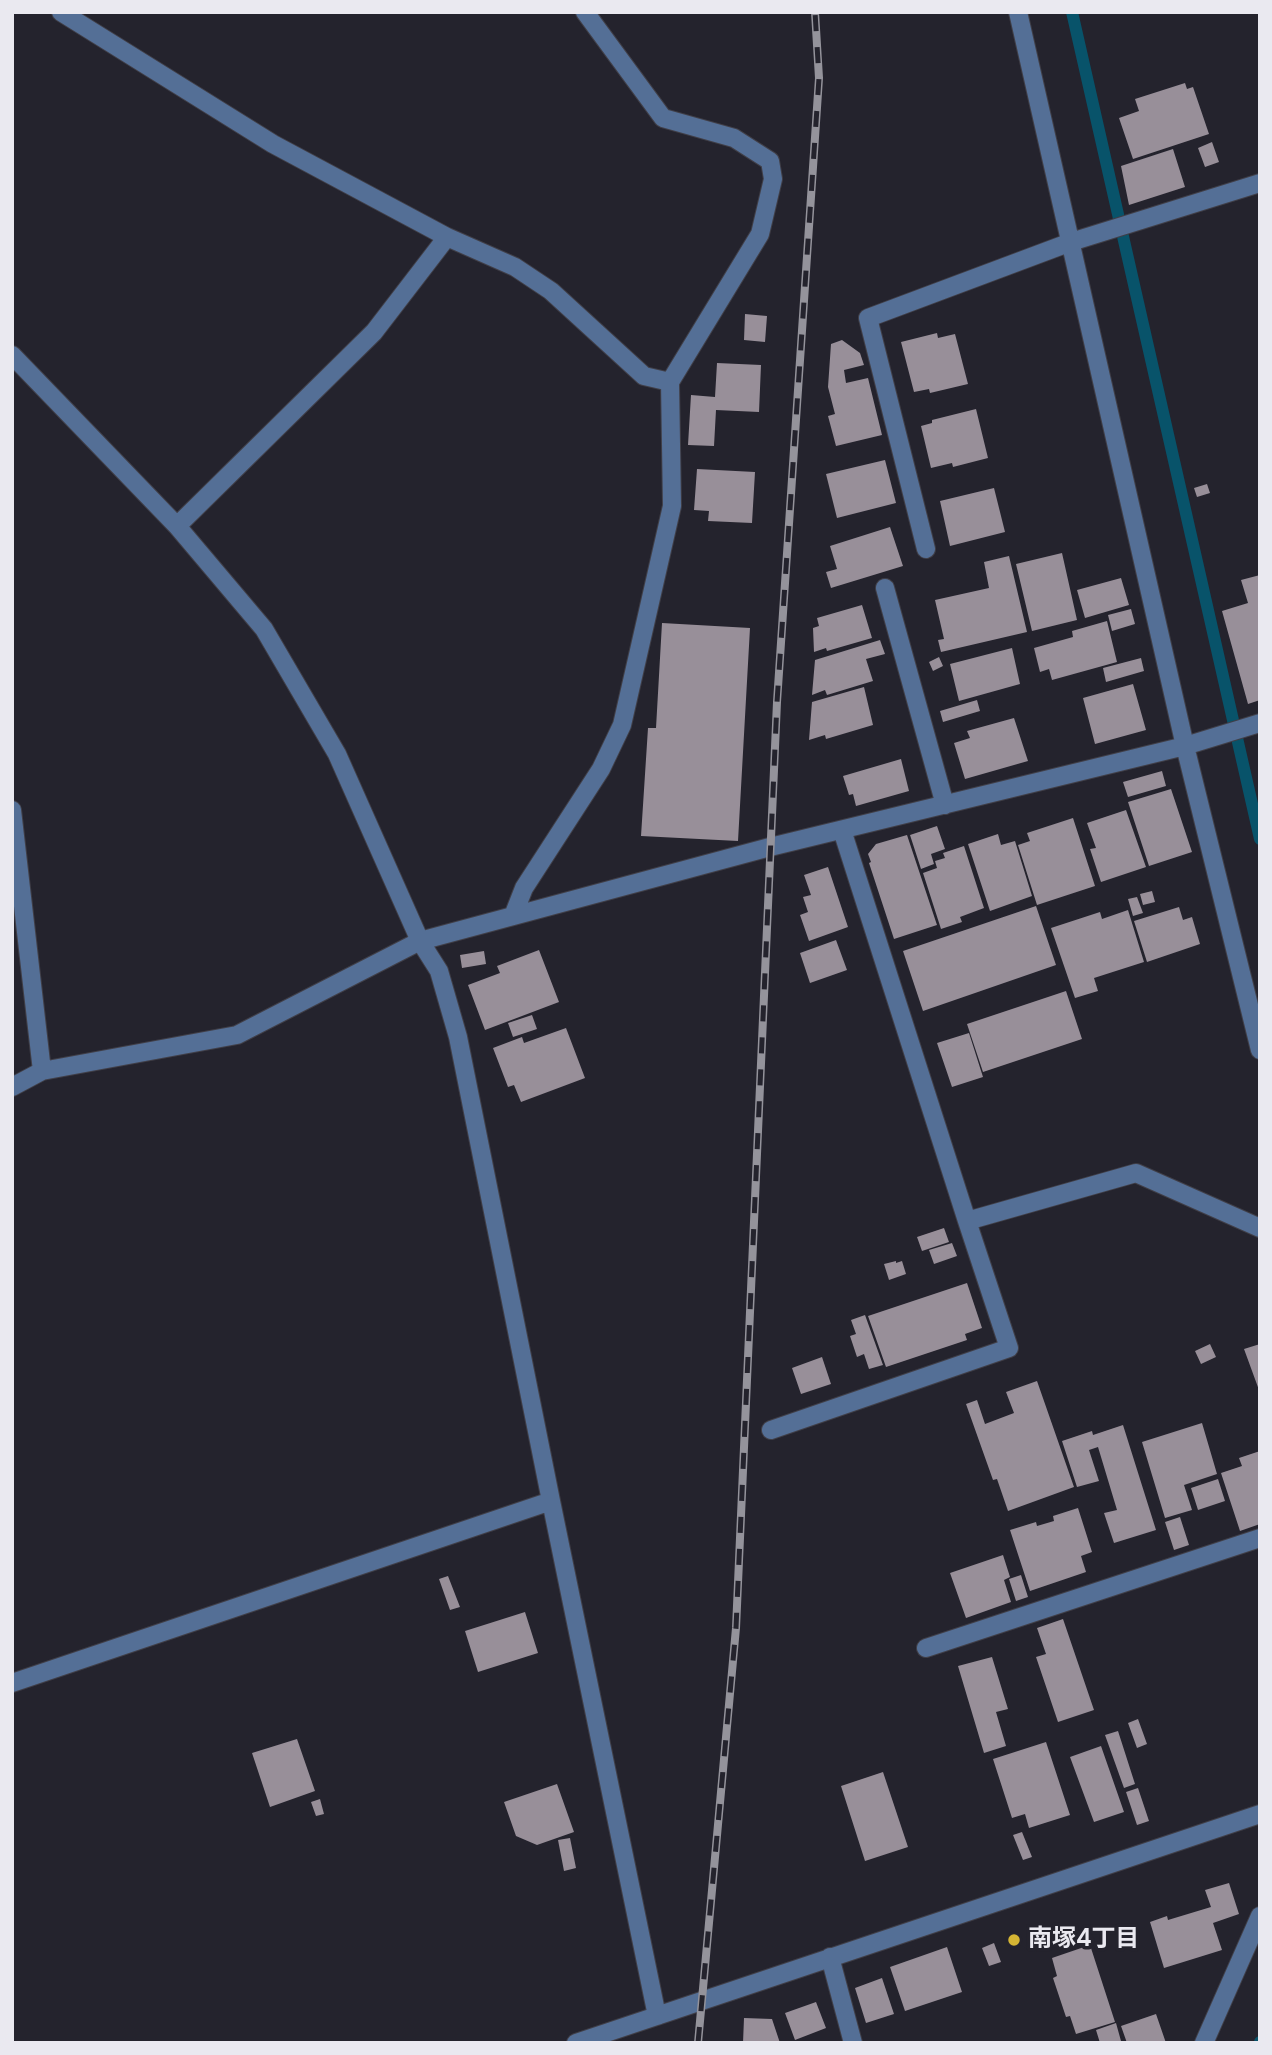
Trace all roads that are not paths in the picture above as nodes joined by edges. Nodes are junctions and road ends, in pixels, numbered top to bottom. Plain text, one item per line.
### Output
1 (61, 12) edge
2 (585, 12) edge
3 (1018, 12) edge
4 (1260, 183) edge
5 (447, 237) junction
6 (1071, 242) junction
7 (12, 355) edge
8 (670, 382) junction
9 (177, 526) junction
10 (926, 550) dead end
11 (885, 588) dead end
12 (1260, 723) edge
13 (1185, 746) junction
14 (945, 805) junction
15 (12, 810) edge
16 (842, 830) junction
17 (513, 916) junction
18 (420, 941) junction
19 (1260, 1050) edge
20 (42, 1071) junction
21 (12, 1087) edge
22 (967, 1221) junction
23 (1260, 1228) edge
24 (771, 1430) dead end
25 (551, 1501) junction
26 (1260, 1538) edge
27 (926, 1648) dead end
28 (12, 1683) edge
29 (1260, 1814) edge
30 (1260, 1916) edge
31 (830, 1957) junction
32 (657, 2016) junction
33 (576, 2043) edge
34 (853, 2043) edge
35 (1204, 2043) edge

1 - 5 street
2 - 8 street
3 - 6 street
4 - 6 street
5 - 8 street
5 - 9 street
6 - 10 street
6 - 13 street
7 - 9 street
8 - 17 street
9 - 18 street
11 - 14 street
12 - 13 street
13 - 14 street
13 - 19 street
14 - 16 street
15 - 20 street
16 - 17 street
16 - 22 street
17 - 18 street
18 - 20 street
18 - 25 street
20 - 21 street
22 - 23 street
22 - 24 street
25 - 28 street
25 - 32 street
26 - 27 street
29 - 31 street
30 - 35 street
31 - 32 street
31 - 34 street
32 - 33 street

